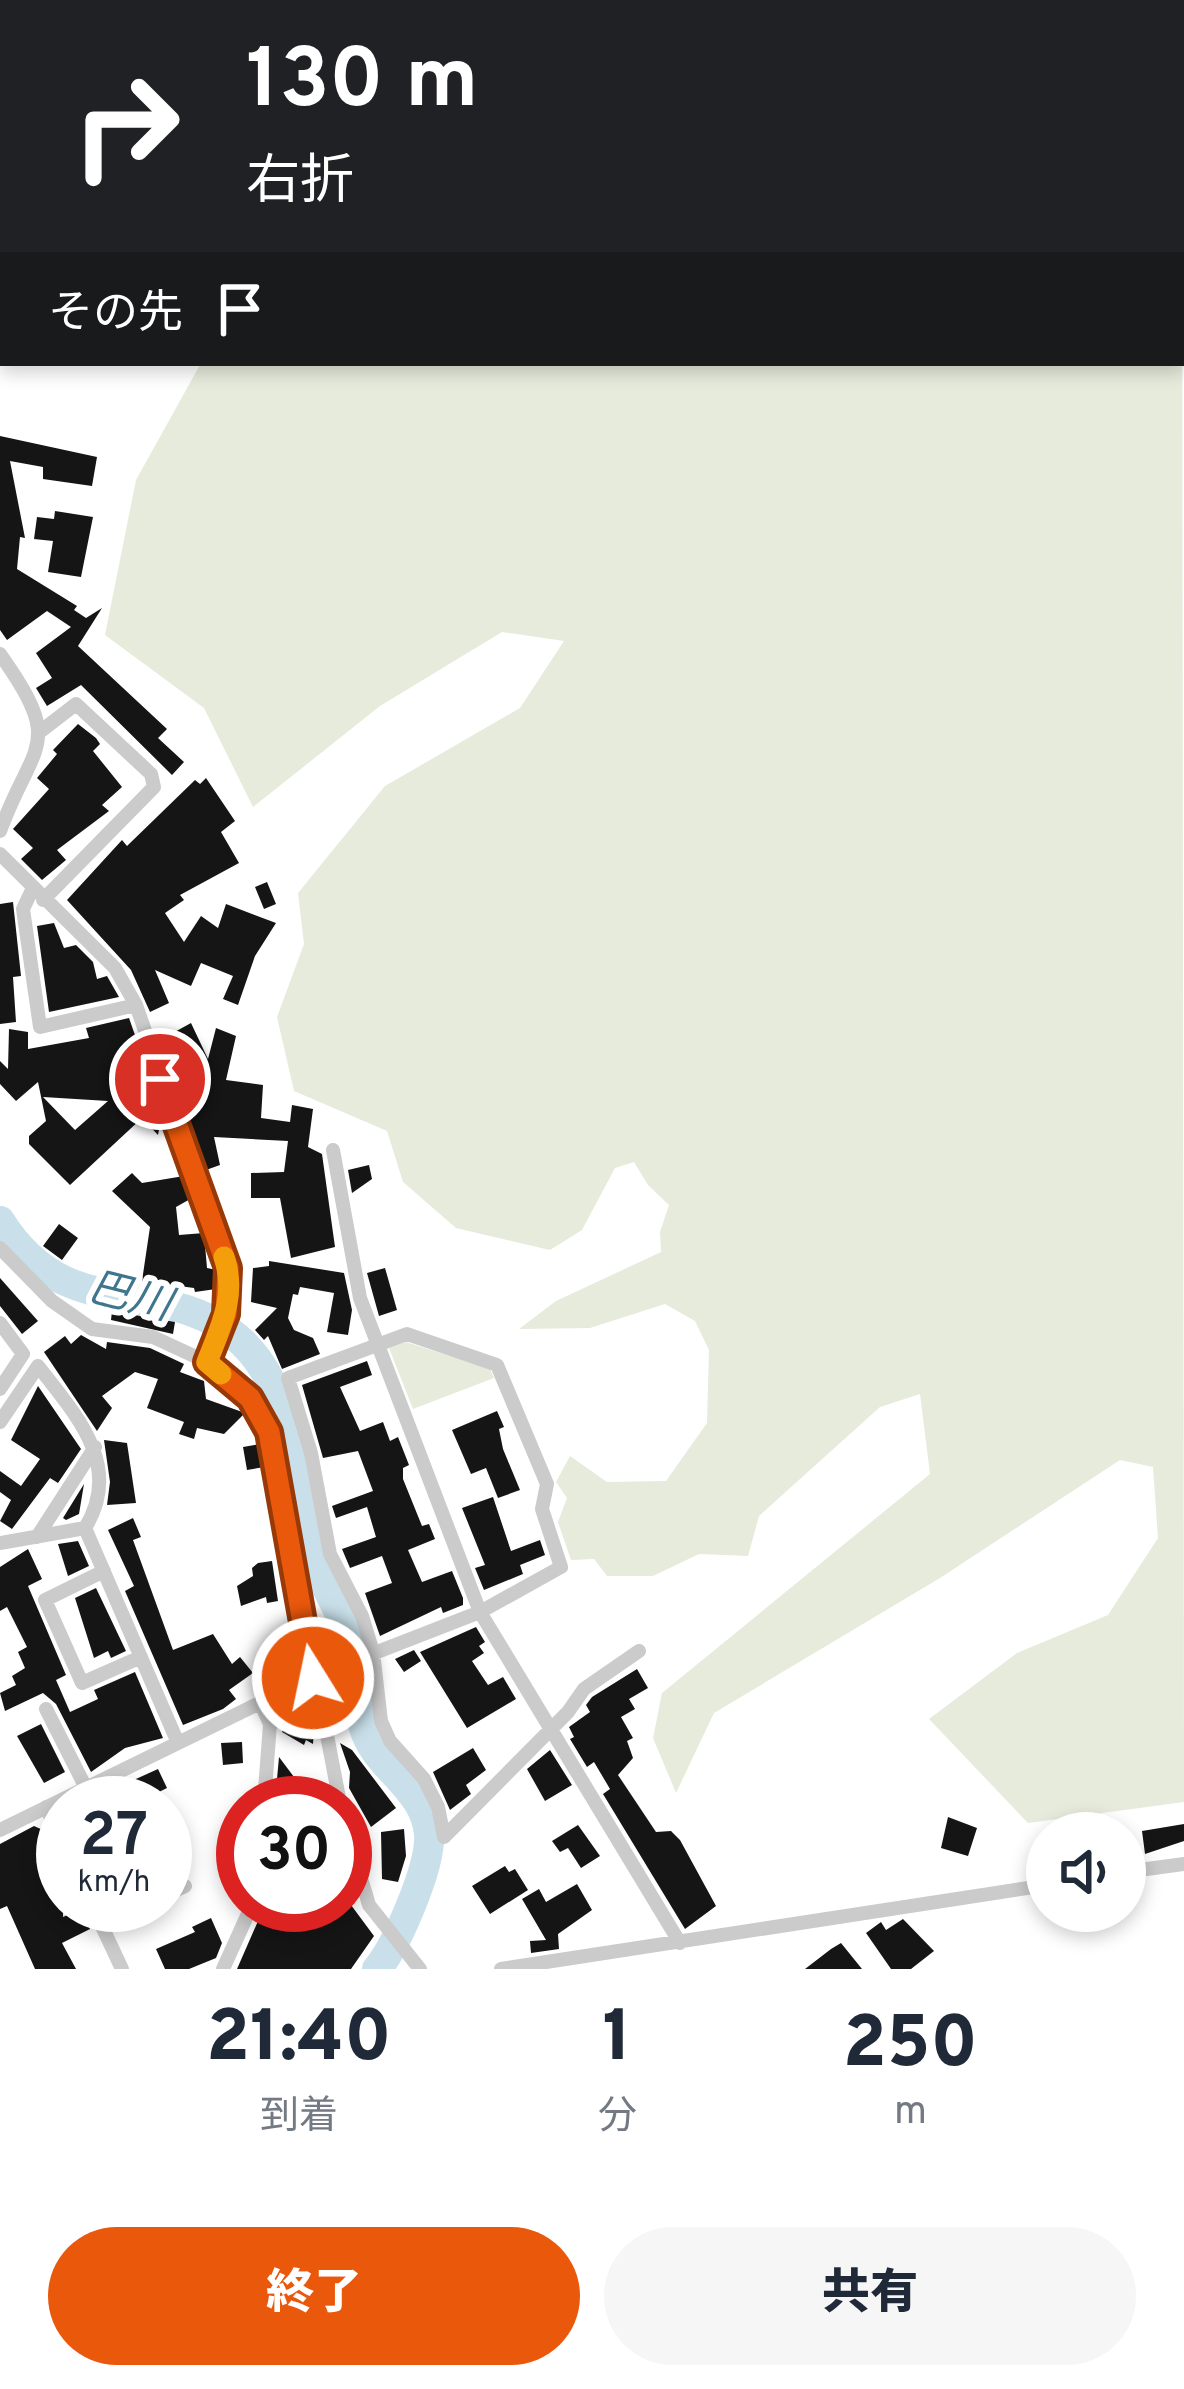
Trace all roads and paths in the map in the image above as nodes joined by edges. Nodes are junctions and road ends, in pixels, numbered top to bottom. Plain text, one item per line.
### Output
1 (0, 654) edge
2 (41, 730) junction
3 (0, 831) edge
4 (0, 854) edge
5 (37, 895) junction
6 (136, 1005) junction
7 (333, 1150) dead end
8 (0, 1248) edge
9 (0, 1324) edge
10 (378, 1345) junction
11 (207, 1362) junction
12 (0, 1389) edge
13 (0, 1422) edge
14 (94, 1447) junction
15 (86, 1528) junction
16 (37, 1537) junction
17 (0, 1544) edge
18 (104, 1571) junction
19 (480, 1612) junction
20 (639, 1651) dead end
21 (373, 1652) junction
22 (141, 1657) junction
23 (313, 1678) junction
24 (260, 1702) junction
25 (46, 1709) dead end
26 (551, 1730) junction
27 (178, 1743) junction
28 (80, 1776) edge
29 (111, 1776) edge
30 (266, 1776) edge
31 (334, 1776) edge
32 (36, 1812) edge
33 (0, 1830) edge
34 (1184, 1864) edge
35 (1146, 1869) edge
36 (1026, 1888) edge
37 (372, 1908) edge
38 (104, 1932) edge
39 (240, 1932) edge
40 (680, 1943) junction
41 (122, 1969) edge
42 (223, 1969) edge
43 (420, 1969) edge
44 (501, 1969) edge

1 - 2 street
2 - 3 street
2 - 5 street
4 - 5 street
5 - 6 street
5 - 6 street
6 - 11 street
7 - 10 street
8 - 11 street
9 - 12 street
10 - 19 street
10 - 19 street
10 - 21 street
11 - 23 street
13 - 14 street
14 - 15 street
14 - 16 street
15 - 16 street
15 - 18 street
16 - 17 street
18 - 22 street
18 - 22 street
19 - 21 street
19 - 26 street
20 - 26 street
21 - 23 street
21 - 26 street
22 - 27 street
23 - 24 street
23 - 31 street
24 - 27 street
24 - 30 street
25 - 28 street
26 - 40 street
27 - 29 street
32 - 33 street
34 - 35 street
36 - 40 street
37 - 43 street
38 - 41 street
39 - 42 street
40 - 44 street

